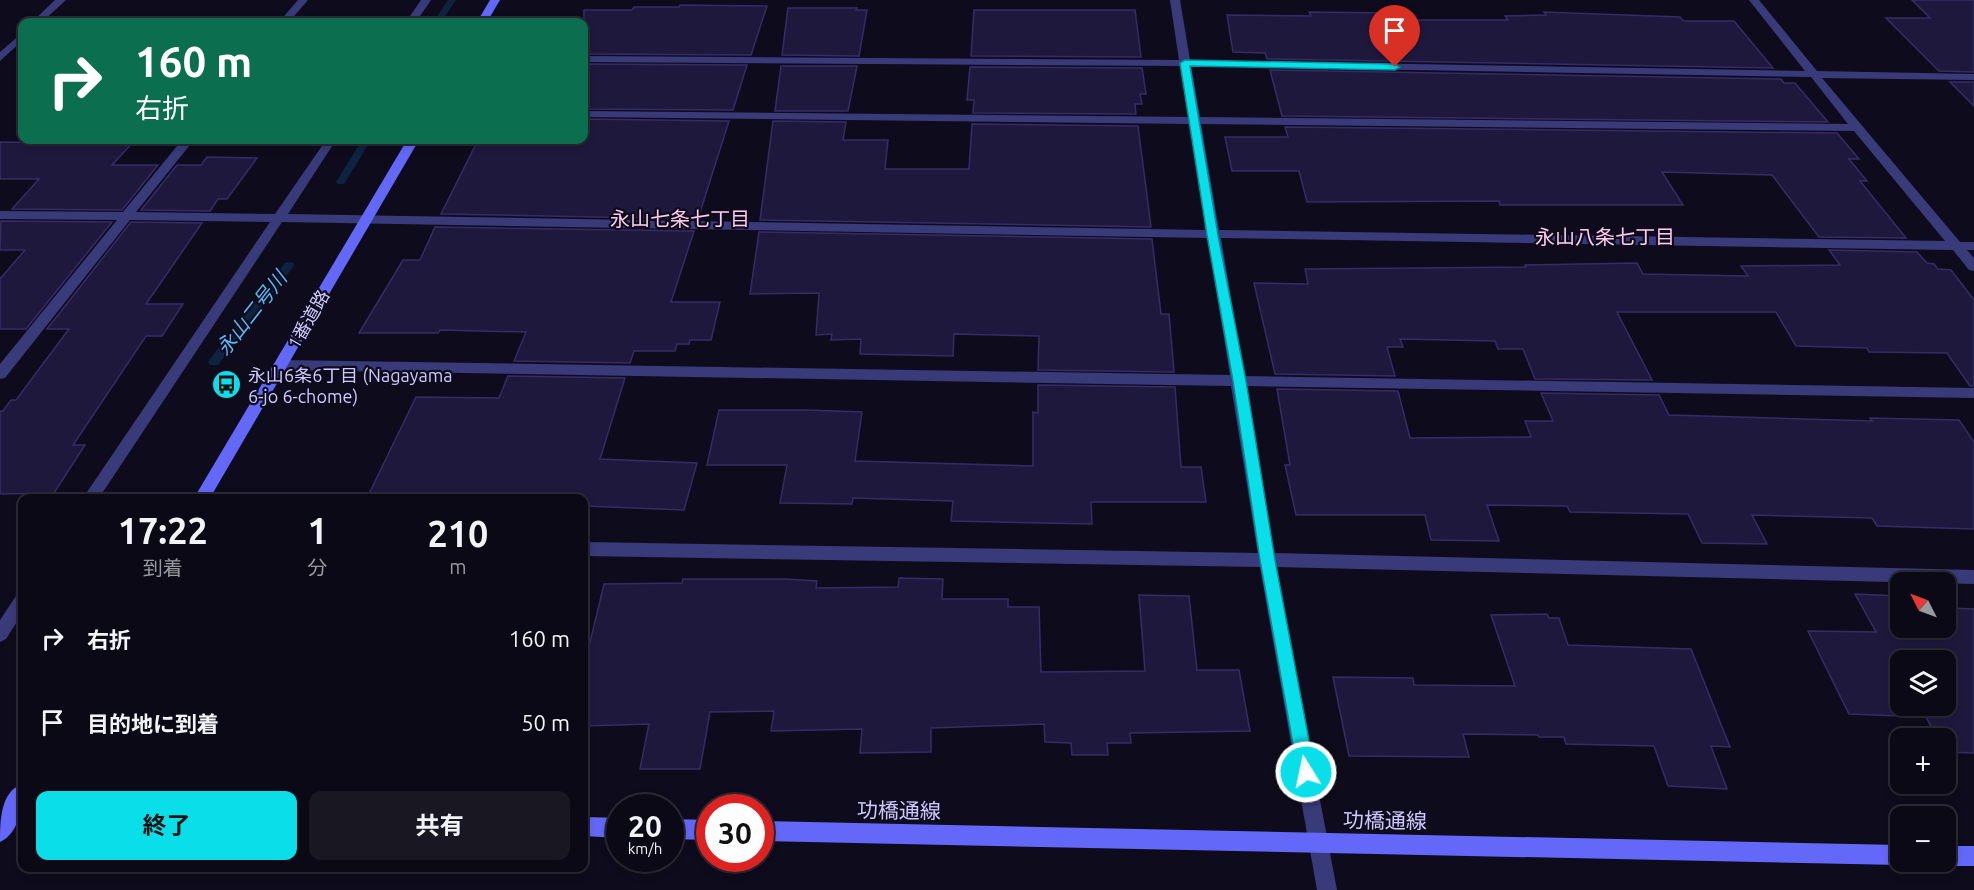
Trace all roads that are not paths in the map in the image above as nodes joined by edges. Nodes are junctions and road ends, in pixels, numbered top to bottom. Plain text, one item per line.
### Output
1 (61, 0) edge
2 (303, 0) edge
3 (426, 0) edge
4 (495, 0) edge
5 (1174, 0) edge
6 (1754, 0) edge
7 (41, 18) edge
8 (287, 18) edge
9 (414, 18) edge
10 (484, 18) edge
11 (18, 40) edge
12 (0, 58) edge
13 (588, 58) edge
14 (1185, 63) junction
15 (1815, 74) junction
16 (1974, 77) edge
17 (588, 114) edge
18 (1195, 120) junction
19 (1857, 128) junction
20 (185, 144) edge
21 (328, 144) edge
22 (411, 144) edge
23 (0, 215) edge
24 (124, 216) junction
25 (278, 218) junction
26 (365, 221) junction
27 (1212, 235) junction
28 (1956, 246) junction
29 (1974, 246) edge
30 (1974, 267) edge
31 (281, 365) junction
32 (0, 374) edge
33 (1239, 381) junction
34 (1974, 393) edge
35 (94, 494) edge
36 (204, 494) edge
37 (588, 549) edge
38 (1267, 560) junction
39 (1974, 577) edge
40 (18, 607) edge
41 (0, 634) edge
42 (18, 801) edge
43 (8, 820) edge
44 (588, 827) edge
45 (606, 828) edge
46 (774, 831) edge
47 (1319, 842) junction
48 (1890, 855) edge
49 (1956, 856) edge
50 (1974, 856) edge
51 (1327, 890) edge

1 - 7 street
2 - 8 street
3 - 9 street
4 - 10 street
5 - 14 street
6 - 15 street
11 - 12 street
13 - 14 street
14 - 15 street
14 - 18 street
15 - 16 street
15 - 19 street
17 - 18 street
18 - 19 street
18 - 27 street
19 - 28 street
20 - 24 street
21 - 25 street
22 - 26 street, 1番道路
23 - 24 street
24 - 25 street
24 - 32 street
25 - 26 street
25 - 35 street
26 - 27 street
26 - 31 street, 1番道路
27 - 28 street
27 - 33 street
28 - 29 street
28 - 30 street
31 - 33 street
31 - 36 street, 1番道路
33 - 34 street
33 - 38 street
37 - 38 street
38 - 39 street
38 - 47 street
40 - 41 street
42 - 43 street
44 - 45 street
46 - 47 street, 功橋通線
47 - 48 street, 功橋通線
47 - 51 street
49 - 50 street

